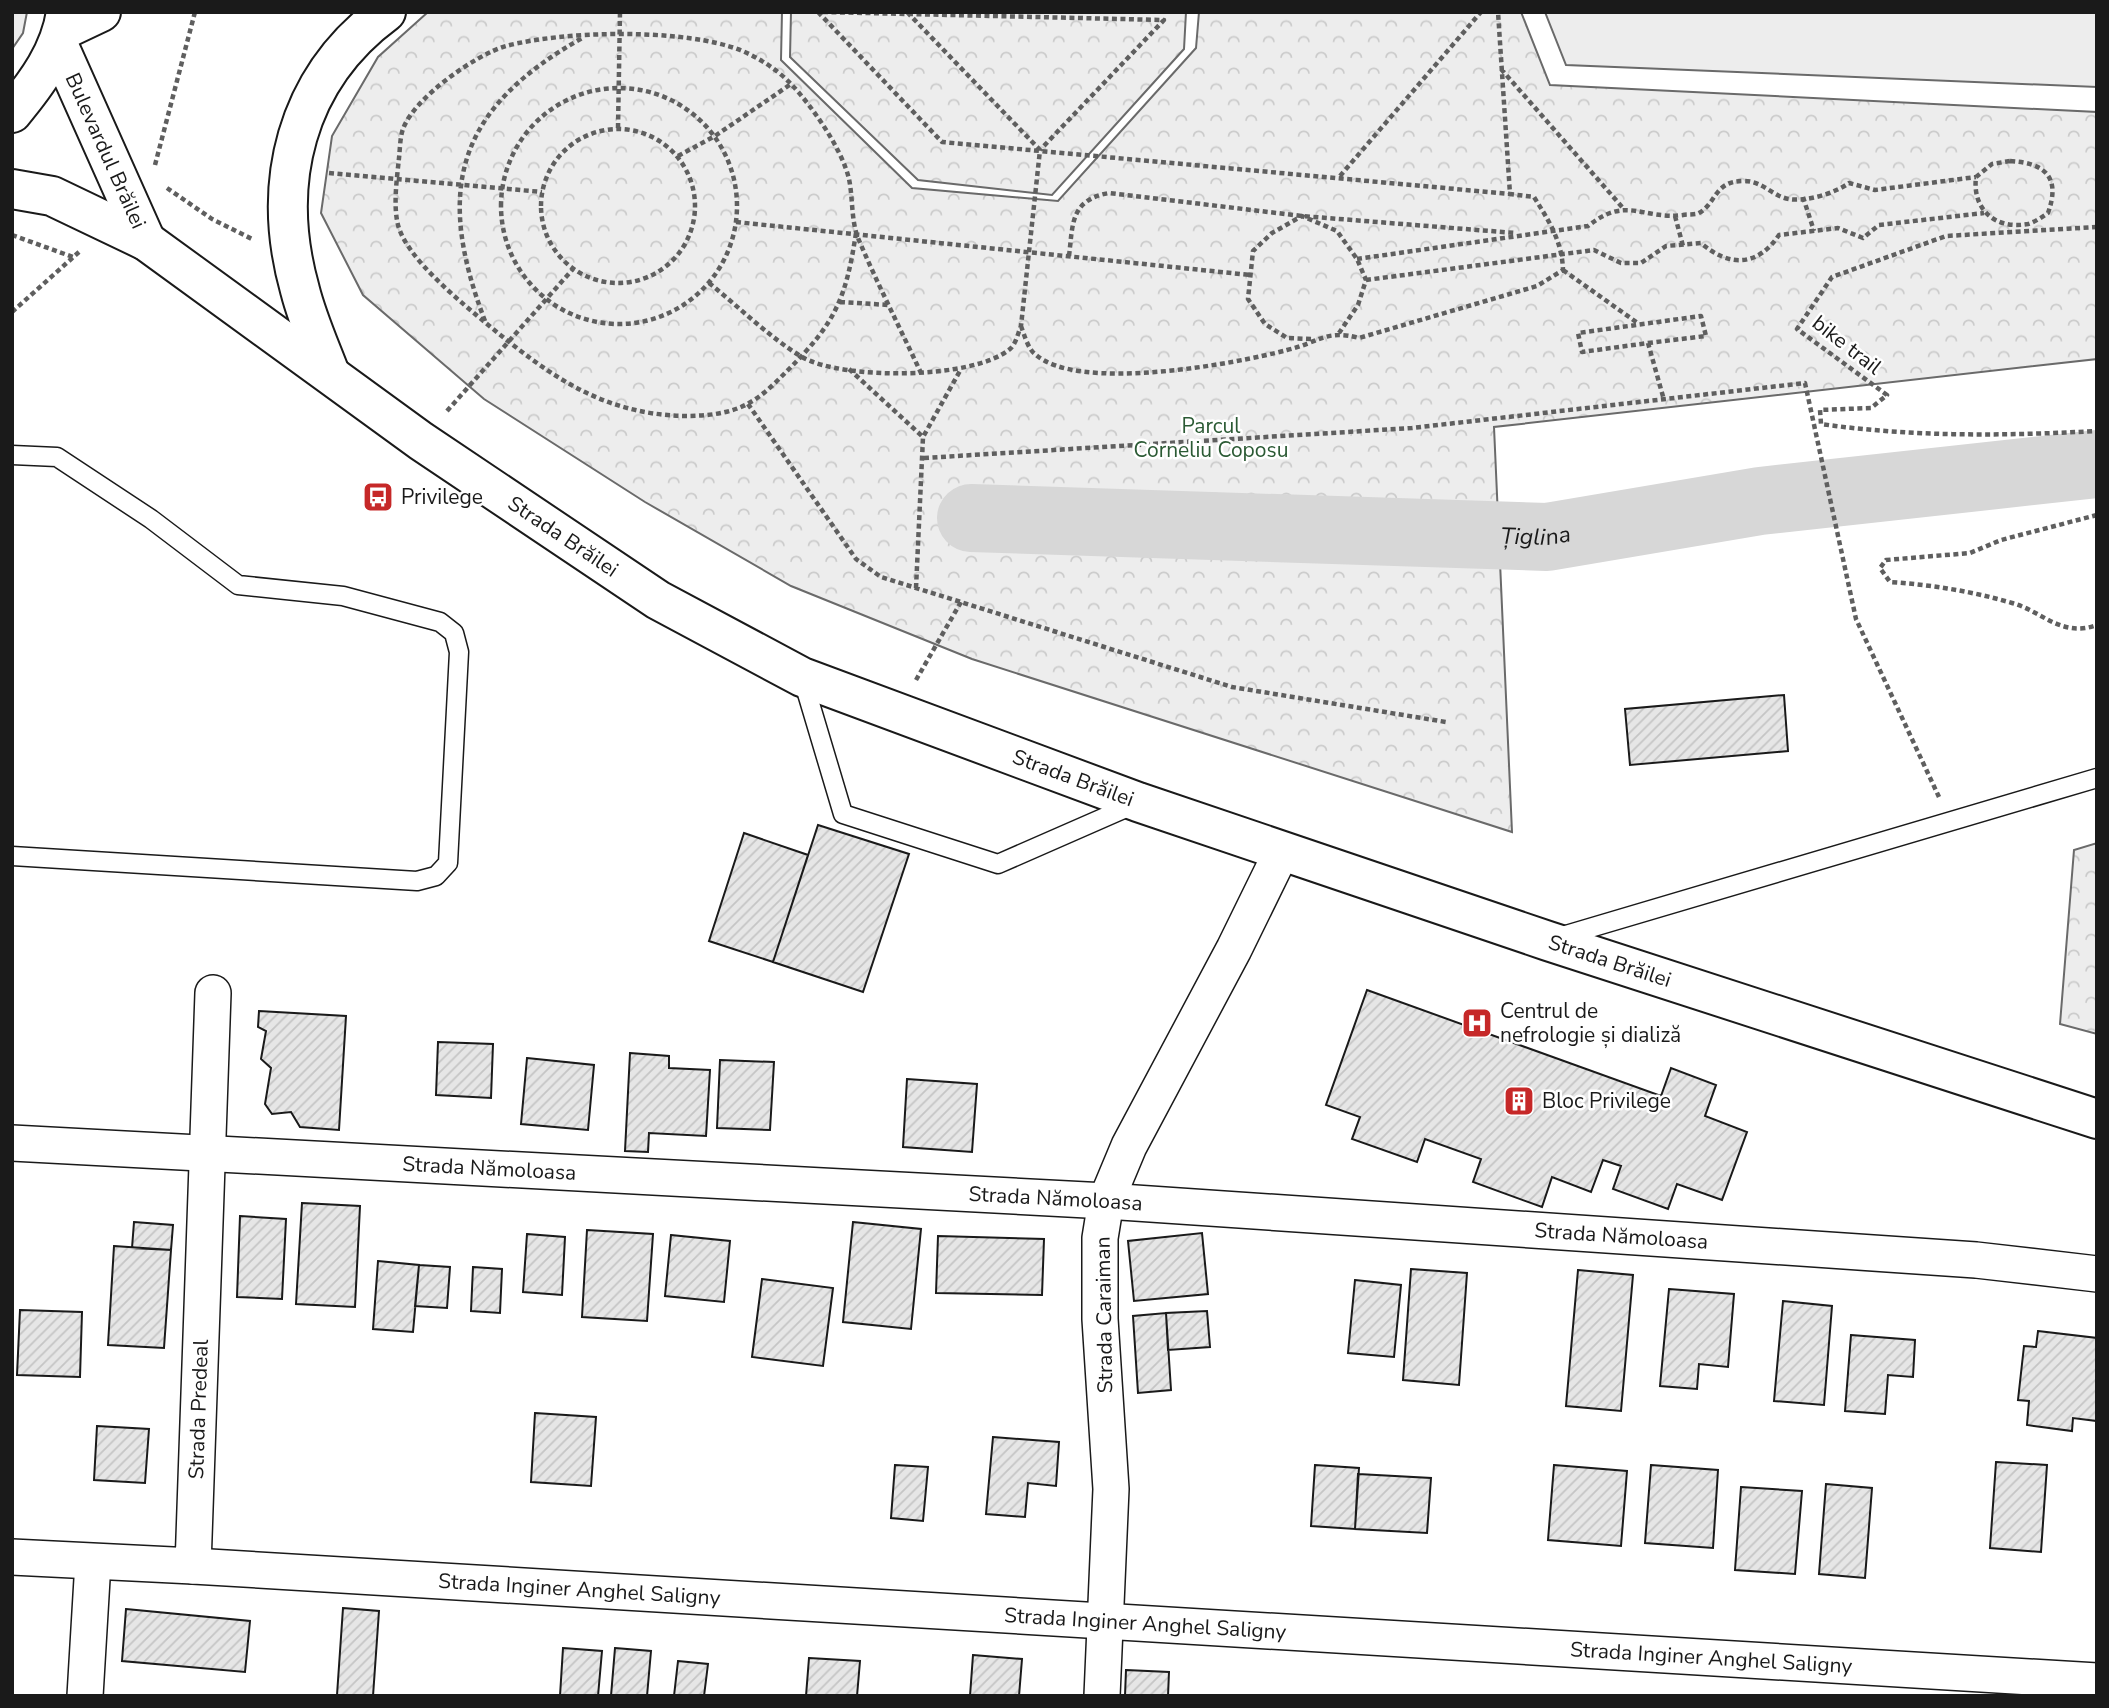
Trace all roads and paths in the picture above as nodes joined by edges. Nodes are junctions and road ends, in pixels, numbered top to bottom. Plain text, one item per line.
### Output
1 (102, 12) edge
2 (195, 12) edge
3 (386, 12) edge
4 (621, 12) edge
5 (818, 12) edge
6 (823, 12) edge
7 (1481, 12) edge
8 (1498, 12) edge
9 (907, 13) edge
10 (62, 29) edge
11 (620, 35) junction
12 (585, 37) junction
13 (1500, 68) junction
14 (791, 85) junction
15 (619, 87) junction
16 (12, 113) edge
17 (618, 128) junction
18 (715, 136) junction
19 (1040, 150) junction
20 (678, 156) junction
21 (289, 169) junction
22 (1340, 177) junction
23 (1976, 177) junction
24 (397, 179) junction
25 (459, 186) junction
26 (501, 188) junction
27 (12, 189) edge
28 (542, 192) junction
29 (1510, 194) junction
30 (1803, 197) junction
31 (130, 202) junction
32 (1623, 208) junction
33 (1984, 213) junction
34 (1302, 216) junction
35 (1675, 216) junction
36 (736, 222) junction
37 (2097, 227) edge
38 (1555, 229) junction
39 (1814, 231) junction
40 (856, 233) junction
41 (1525, 234) junction
42 (12, 235) edge
43 (146, 241) joint
44 (1683, 246) junction
45 (291, 249) junction
46 (1031, 250) junction
47 (1563, 254) junction
48 (1069, 256) junction
49 (73, 257) junction
50 (1357, 259) junction
51 (573, 270) junction
52 (1563, 270) junction
53 (1250, 275) junction
54 (1366, 280) junction
55 (709, 283) junction
56 (545, 300) junction
57 (840, 302) junction
58 (890, 306) junction
59 (12, 312) edge
60 (485, 322) junction
61 (1639, 324) junction
62 (1021, 326) junction
63 (1339, 333) junction
64 (1315, 340) junction
65 (507, 341) junction
66 (1648, 344) junction
67 (802, 356) junction
68 (849, 369) junction
69 (961, 369) junction
70 (328, 371) junction
71 (920, 373) junction
72 (476, 379) dead end
73 (1664, 400) junction
74 (748, 404) junction
75 (2097, 431) edge
76 (923, 437) junction
77 (12, 455) edge
78 (924, 458) junction
79 (2097, 515) edge
80 (916, 589) junction
81 (961, 602) junction
82 (2097, 625) edge
83 (803, 677) junction
84 (896, 714) junction
85 (1446, 722) dead end
86 (2097, 778) edge
87 (1138, 802) junction
88 (1950, 819) junction
89 (1283, 851) junction
90 (12, 856) edge
91 (1548, 941) junction
92 (213, 993) dead end
93 (2097, 1119) edge
94 (12, 1143) edge
95 (206, 1152) junction
96 (1106, 1201) junction
97 (2097, 1274) edge
98 (12, 1557) edge
99 (93, 1562) junction
100 (193, 1566) junction
101 (1107, 1620) junction
102 (2097, 1681) edge
103 (85, 1696) edge
104 (1102, 1696) edge

1 - 10 main road
2 - 31 path
3 - 21 main road
4 - 11 path
5 - 19 path
6 - 9 path
7 - 22 path
8 - 13 path
9 - 19 path
9 - 19 path
10 - 16 main road
10 - 31 main road, Bulevardul Brăilei
11 - 12 path
11 - 14 path
11 - 15 path
12 - 24 path
12 - 25 path
13 - 29 path
13 - 32 path
14 - 18 path
14 - 40 path
15 - 17 path
15 - 18 path
15 - 26 path
17 - 20 path
17 - 28 path
18 - 20 path
18 - 36 path
19 - 22 path
19 - 46 path
20 - 51 path
21 - 24 path
21 - 45 main road
22 - 29 path
23 - 30 path
23 - 33 path
23 - 33 path
24 - 25 path
24 - 60 path
25 - 26 path
25 - 60 path
26 - 28 path
26 - 56 path
27 - 31 main road, Bulevardul Brăilei
28 - 51 path
29 - 38 path
30 - 35 path
30 - 39 path
31 - 43 main road, Bulevardul Brăilei
31 - 45 path
31 - 49 path
32 - 35 path
32 - 38 path
33 - 39 path
34 - 41 path
34 - 48 path
34 - 50 path
34 - 53 path
35 - 44 path
36 - 40 path
36 - 55 path
37 - 75 path, bike trail
38 - 41 path
38 - 47 path
39 - 44 path
40 - 46 path
40 - 57 path
40 - 58 path
41 - 50 path
42 - 49 path
43 - 70 main road, Strada Brăilei
44 - 47 path
45 - 70 main road
46 - 48 path
46 - 62 path
47 - 52 path
47 - 54 path
48 - 53 path
49 - 59 path
50 - 54 path
51 - 56 path
52 - 61 path
52 - 63 path
53 - 64 path
54 - 63 path
55 - 56 path
55 - 67 path
56 - 65 path
57 - 58 path
57 - 67 path
58 - 71 path
60 - 65 path
61 - 66 path
61 - 66 path
62 - 64 path
62 - 69 path
63 - 64 path
65 - 72 path
65 - 74 path
66 - 73 path
67 - 68 path
67 - 74 path
68 - 71 path
68 - 76 path
69 - 71 path
69 - 76 path
70 - 83 main road, Strada Brăilei
73 - 78 path
73 - 88 path
74 - 80 path
76 - 78 path
77 - 90 lane
78 - 80 path
79 - 82 path
80 - 81 path
81 - 84 path
81 - 85 path
83 - 84 main road, Strada Brăilei
83 - 87 lane
84 - 87 main road, Strada Brăilei
86 - 88 lane
87 - 89 main road, Strada Brăilei
88 - 91 lane
89 - 91 main road, Strada Brăilei
89 - 96 street, Strada Caraiman
91 - 93 main road, Strada Brăilei
92 - 95 street, Strada Predeal
94 - 95 street, Strada Nămoloasa
95 - 96 street, Strada Nămoloasa
95 - 100 street, Strada Predeal
96 - 97 street, Strada Nămoloasa
96 - 101 street, Strada Caraiman
98 - 99 street
99 - 100 street
99 - 103 street
100 - 101 street, Strada Inginer Anghel Saligny
101 - 102 street, Strada Inginer Anghel Saligny
101 - 104 street, Strada Caraiman

